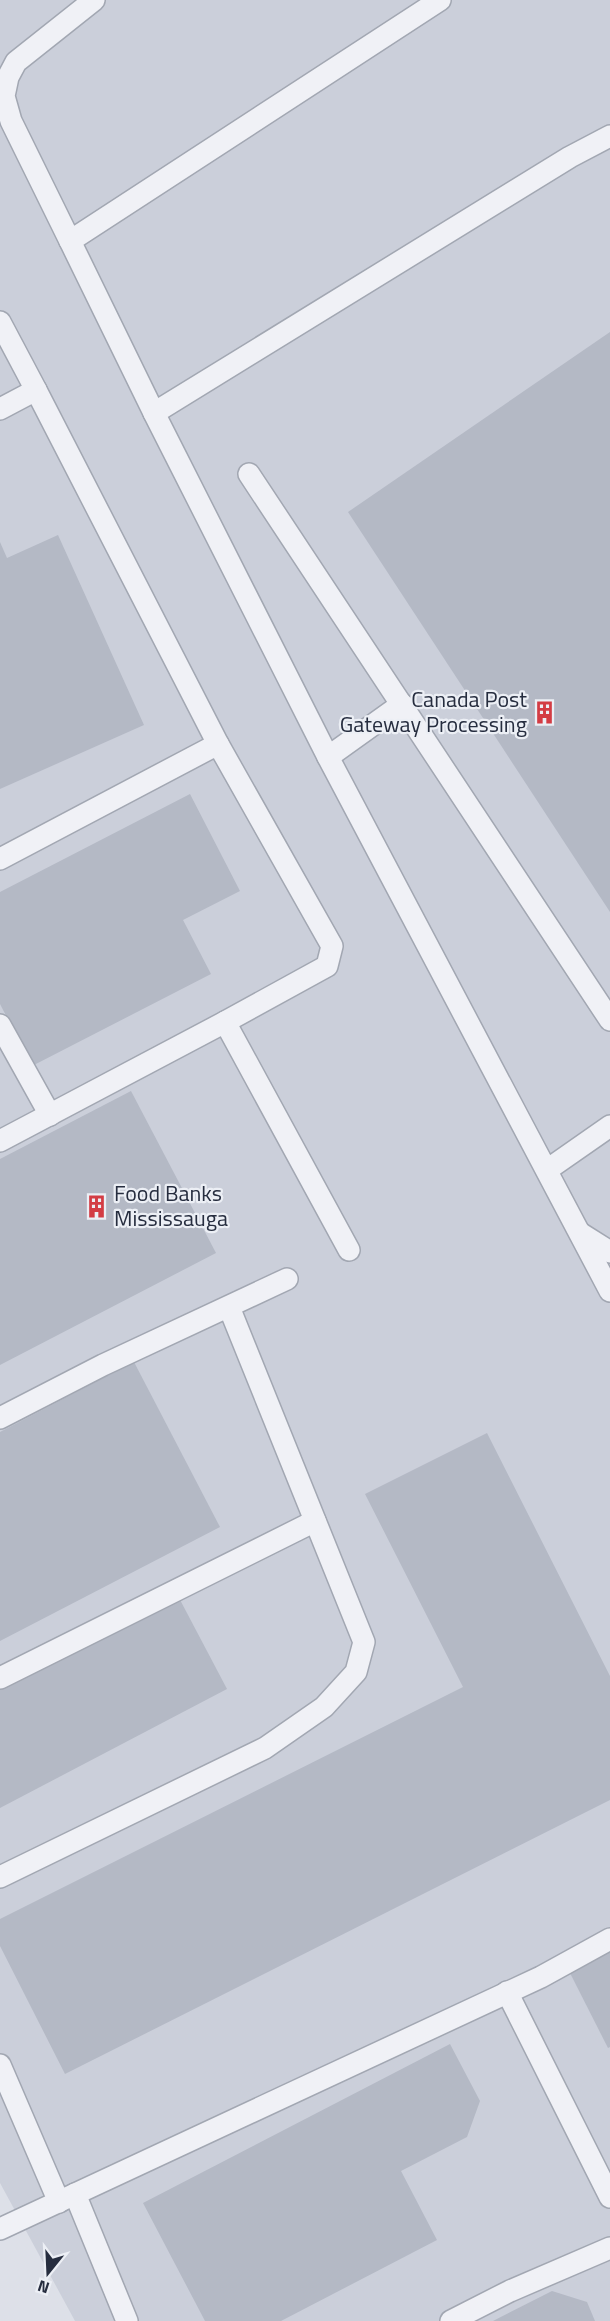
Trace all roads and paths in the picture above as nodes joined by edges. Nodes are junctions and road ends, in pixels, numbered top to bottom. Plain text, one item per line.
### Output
1 (94, 0) edge
2 (440, 0) edge
3 (610, 136) edge
4 (70, 241) junction
5 (0, 322) edge
6 (36, 390) junction
7 (0, 409) edge
8 (154, 413) junction
9 (249, 474) dead end
10 (402, 704) junction
11 (218, 744) junction
12 (328, 757) junction
13 (0, 859) edge
14 (610, 1020) edge
15 (225, 1022) junction
16 (0, 1025) edge
17 (50, 1115) junction
18 (610, 1125) edge
19 (0, 1141) edge
20 (548, 1170) junction
21 (579, 1233) junction
22 (349, 1250) dead end
23 (610, 1252) edge
24 (287, 1279) dead end
25 (610, 1291) edge
26 (229, 1306) junction
27 (0, 1418) edge
28 (315, 1521) junction
29 (0, 1677) edge
30 (0, 1876) edge
31 (610, 1939) edge
32 (507, 1992) junction
33 (0, 2065) edge
34 (610, 2197) edge
35 (67, 2198) junction
36 (0, 2229) edge
37 (610, 2248) edge
38 (127, 2321) edge
39 (452, 2321) edge

1 - 4 lane
2 - 4 lane
3 - 8 lane
4 - 8 lane
5 - 6 lane
6 - 7 lane
6 - 11 lane
8 - 12 lane
9 - 10 lane
10 - 12 lane
10 - 14 lane
11 - 13 lane
11 - 15 lane
12 - 20 lane
15 - 17 lane
15 - 22 lane
16 - 17 lane
17 - 19 lane
18 - 20 lane
20 - 21 lane
21 - 23 lane
21 - 25 lane
24 - 26 lane
26 - 27 lane
26 - 28 lane
28 - 29 lane
28 - 30 lane
31 - 32 lane
32 - 34 lane
32 - 35 lane
33 - 35 lane
35 - 36 lane
35 - 38 lane
37 - 39 lane

